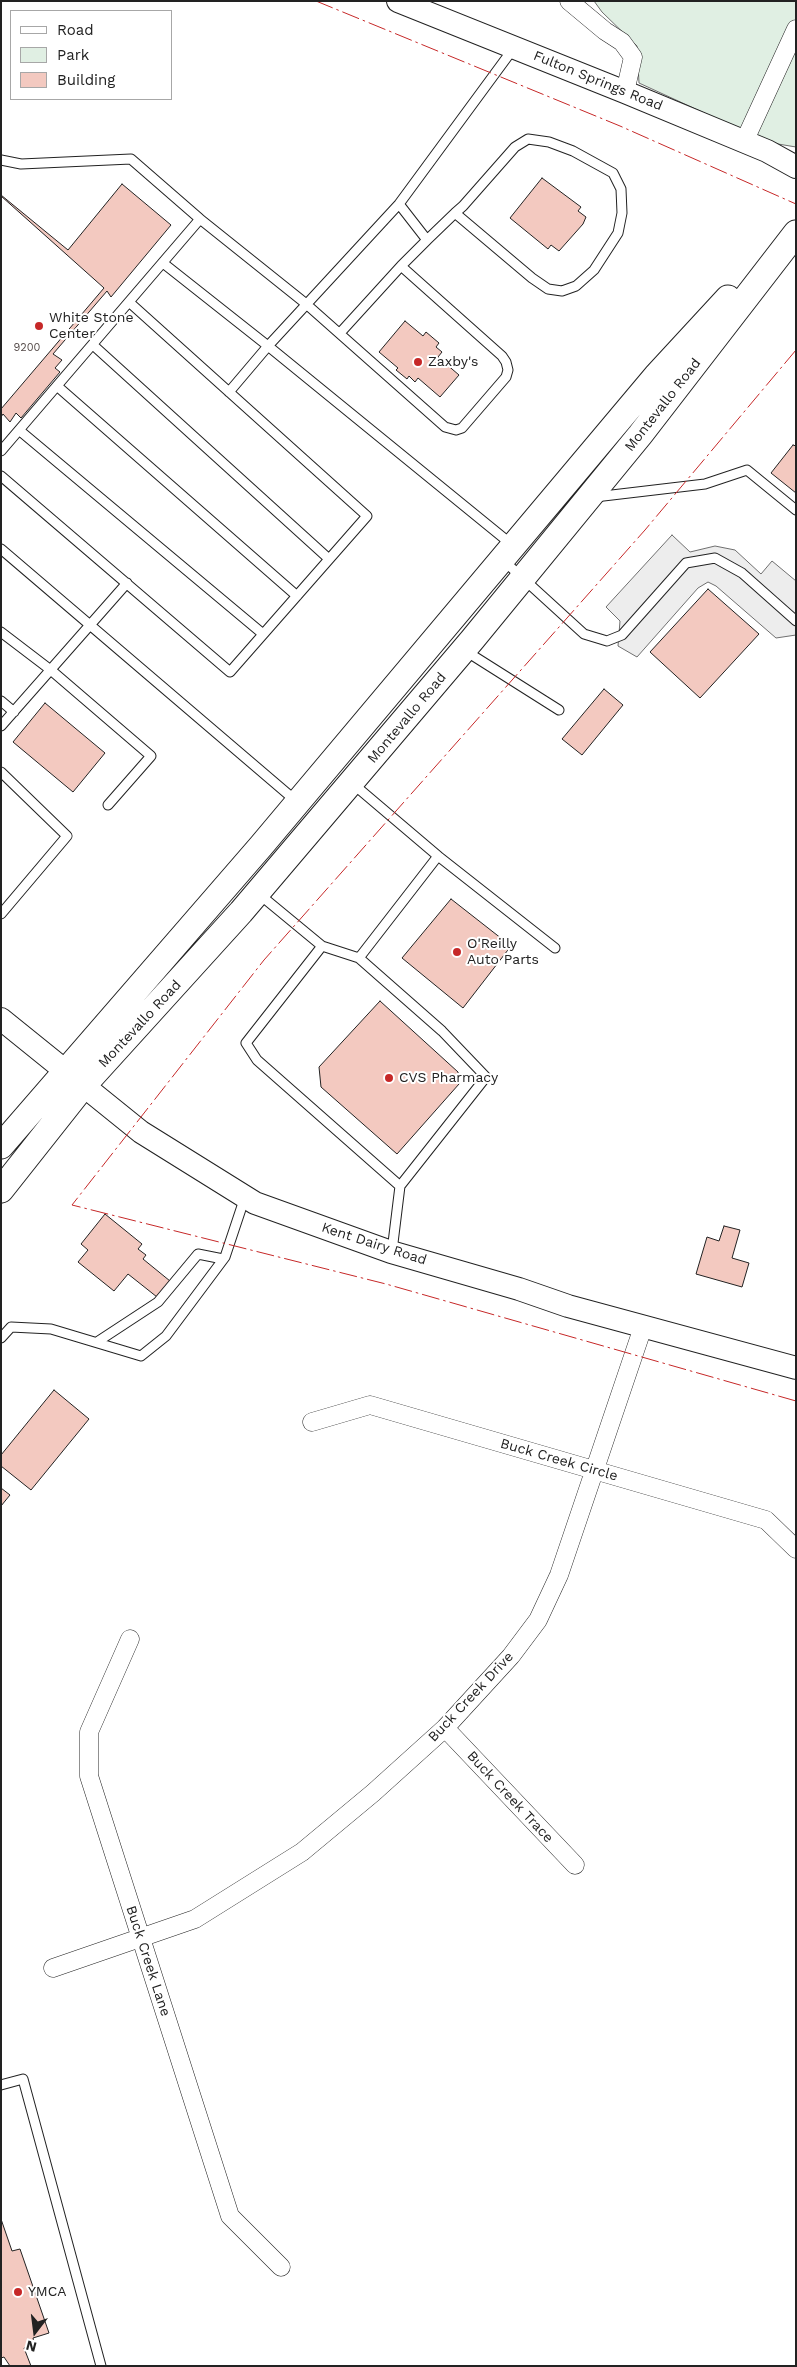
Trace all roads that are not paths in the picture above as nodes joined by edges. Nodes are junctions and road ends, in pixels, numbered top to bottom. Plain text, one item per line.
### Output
1 (398, 1) edge
2 (569, 1) edge
3 (796, 29) edge
4 (514, 47) junction
5 (625, 92) junction
6 (744, 142) junction
7 (1, 160) edge
8 (796, 167) edge
9 (399, 204) junction
10 (455, 213) junction
11 (200, 220) junction
12 (796, 224) edge
13 (796, 233) edge
14 (427, 240) junction
15 (163, 263) junction
16 (401, 266) junction
17 (129, 302) junction
18 (305, 303) junction
19 (340, 334) junction
20 (93, 345) junction
21 (268, 346) junction
22 (57, 386) junction
23 (229, 392) junction
24 (19, 430) junction
25 (1, 451) edge
26 (1, 476) edge
27 (590, 497) junction
28 (796, 510) edge
29 (1, 549) edge
30 (508, 553) junction
31 (329, 559) junction
32 (524, 578) junction
33 (127, 583) junction
34 (297, 596) junction
35 (796, 621) edge
36 (90, 625) junction
37 (1, 632) edge
38 (263, 634) junction
39 (464, 650) junction
40 (52, 671) junction
41 (1, 701) edge
42 (559, 710) dead end
43 (14, 712) junction
44 (1, 726) edge
45 (1, 772) edge
46 (352, 783) junction
47 (298, 803) junction
48 (108, 805) dead end
49 (438, 856) junction
50 (257, 892) junction
51 (1, 914) edge
52 (322, 946) junction
53 (555, 948) dead end
54 (360, 958) junction
55 (1, 1019) edge
56 (75, 1078) junction
57 (1, 1146) edge
58 (400, 1186) junction
59 (1, 1190) edge
60 (245, 1197) junction
61 (392, 1252) junction
62 (223, 1259) junction
63 (643, 1327) junction
64 (1, 1338) edge
65 (97, 1342) junction
66 (796, 1368) edge
67 (312, 1422) dead end
68 (595, 1471) junction
69 (796, 1549) edge
70 (130, 1639) dead end
71 (445, 1728) junction
72 (575, 1865) dead end
73 (140, 1939) junction
74 (53, 1968) dead end
75 (1, 2085) edge
76 (281, 2267) dead end
77 (102, 2366) edge

1 - 4 street, Fulton Springs Road
2 - 5 street
3 - 6 street
4 - 5 street, Fulton Springs Road
4 - 9 lane
5 - 6 street, Fulton Springs Road
6 - 8 street, Fulton Springs Road
7 - 11 lane
9 - 14 lane
9 - 18 lane
10 - 10 lane
10 - 14 lane
11 - 15 lane
11 - 18 lane
12 - 30 main road, Montevallo Road
13 - 27 main road, Montevallo Road
14 - 16 lane
15 - 17 lane
15 - 21 lane
16 - 19 lane
16 - 19 lane
17 - 20 lane
17 - 23 lane
18 - 19 lane
18 - 21 lane
20 - 22 lane
20 - 31 lane
21 - 23 lane
21 - 30 lane
22 - 24 lane
22 - 34 lane
23 - 31 lane
24 - 25 lane
24 - 38 lane
26 - 33 lane
27 - 28 lane
27 - 32 main road, Montevallo Road
29 - 36 lane
30 - 32 lane
30 - 47 main road, Montevallo Road
31 - 34 lane
32 - 35 lane
32 - 39 main road, Montevallo Road
33 - 36 lane
33 - 38 lane
34 - 38 lane
36 - 40 lane
36 - 47 lane
37 - 40 lane
39 - 42 lane
39 - 46 main road, Montevallo Road
40 - 43 lane
40 - 48 lane
41 - 43 lane
43 - 44 lane
45 - 51 lane
46 - 49 lane
46 - 50 main road, Montevallo Road
47 - 56 main road, Montevallo Road
49 - 53 lane
49 - 54 lane
50 - 52 lane
50 - 56 main road, Montevallo Road
52 - 54 lane
52 - 58 lane
54 - 58 lane
55 - 56 street, Kent Dairy Road
56 - 57 main road, Montevallo Road
56 - 59 main road, Montevallo Road
56 - 60 street, Kent Dairy Road
58 - 61 lane
60 - 61 street, Kent Dairy Road
60 - 62 lane
61 - 63 street, Kent Dairy Road
62 - 65 lane
62 - 65 lane
63 - 66 street, Kent Dairy Road
63 - 68 street, Buck Creek Drive
64 - 65 lane
67 - 68 street, Buck Creek Circle
68 - 69 street, Buck Creek Circle
68 - 71 street, Buck Creek Drive
70 - 73 street, Buck Creek Lane
71 - 72 street, Buck Creek Trace
71 - 73 street, Buck Creek Drive
73 - 74 street, Buck Creek Drive
73 - 76 street, Buck Creek Lane
75 - 77 lane

